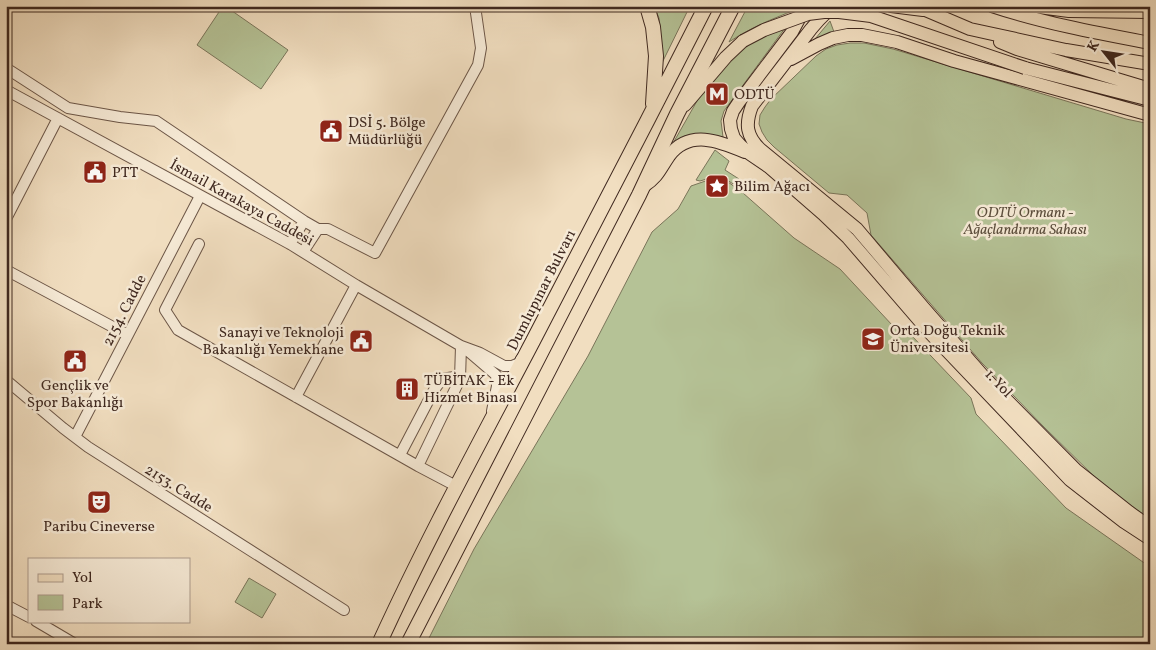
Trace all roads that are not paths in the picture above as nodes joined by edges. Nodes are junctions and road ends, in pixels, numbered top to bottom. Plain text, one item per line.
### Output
1 (475, 6) edge
2 (647, 6) edge
3 (706, 6) edge
4 (733, 6) edge
5 (806, 6) edge
6 (841, 6) edge
7 (891, 6) edge
8 (992, 6) edge
9 (1031, 6) edge
10 (920, 8) edge
11 (1150, 12) edge
12 (970, 29) junction
13 (1150, 43) edge
14 (787, 62) junction
15 (1150, 64) edge
16 (6, 68) edge
17 (1150, 89) edge
18 (6, 90) edge
19 (1150, 100) edge
20 (652, 111) junction
21 (677, 114) junction
22 (1150, 115) edge
23 (58, 118) junction
24 (756, 150) junction
25 (644, 186) junction
26 (200, 196) junction
27 (826, 210) junction
28 (6, 219) edge
29 (304, 221) junction
30 (318, 229) junction
31 (199, 244) dead end
32 (290, 244) junction
33 (303, 252) junction
34 (6, 270) edge
35 (356, 285) junction
36 (128, 335) junction
37 (532, 342) junction
38 (461, 346) junction
39 (960, 358) junction
40 (460, 379) junction
41 (6, 380) edge
42 (296, 397) junction
43 (491, 420) junction
44 (75, 438) junction
45 (400, 456) junction
46 (418, 466) junction
47 (456, 486) junction
48 (1150, 527) edge
49 (1150, 539) edge
50 (6, 605) edge
51 (344, 610) dead end
52 (28, 617) edge
53 (38, 622) edge
54 (75, 644) edge
55 (379, 644) edge
56 (408, 644) edge

1 - 30 street
2 - 20 highway
3 - 20 highway, Dumlupınar Bulvarı
4 - 21 highway
5 - 24 main road
6 - 14 main road
7 - 10 main road
8 - 13 main road
9 - 11 main road
10 - 12 main road
12 - 15 main road
12 - 17 main road
14 - 22 main road
14 - 24 main road
16 - 29 street
18 - 23 street, İsmail Karakaya Caddesi
19 - 21 main road, bridge
20 - 37 highway, Dumlupınar Bulvarı
21 - 25 highway
23 - 26 street, İsmail Karakaya Caddesi
23 - 28 street
24 - 25 main road
24 - 27 main road, 1. Yol
24 - 27 main road
25 - 56 highway
26 - 32 street, İsmail Karakaya Caddesi
26 - 36 street, 2154. Cadde
27 - 39 main road, 1. Yol
29 - 30 street
29 - 32 street
30 - 33 street
31 - 42 street
32 - 33 street, İsmail Karakaya Caddesi
33 - 35 street, İsmail Karakaya Caddesi
34 - 36 street
35 - 38 street, İsmail Karakaya Caddesi
35 - 42 street
36 - 44 street, 2154. Cadde
37 - 38 street, İsmail Karakaya Caddesi
37 - 43 highway, Dumlupınar Bulvarı
38 - 40 street
38 - 43 street, İsmail Karakaya Caddesi
39 - 48 main road, 1. Yol
39 - 49 main road, 1. Yol
40 - 45 street
40 - 46 street
41 - 44 street, 2153. Cadde
42 - 45 street
43 - 47 highway, Dumlupınar Bulvarı
44 - 51 street, 2153. Cadde
45 - 46 street
46 - 47 street
47 - 55 highway, Dumlupınar Bulvarı
50 - 52 street
53 - 54 street

